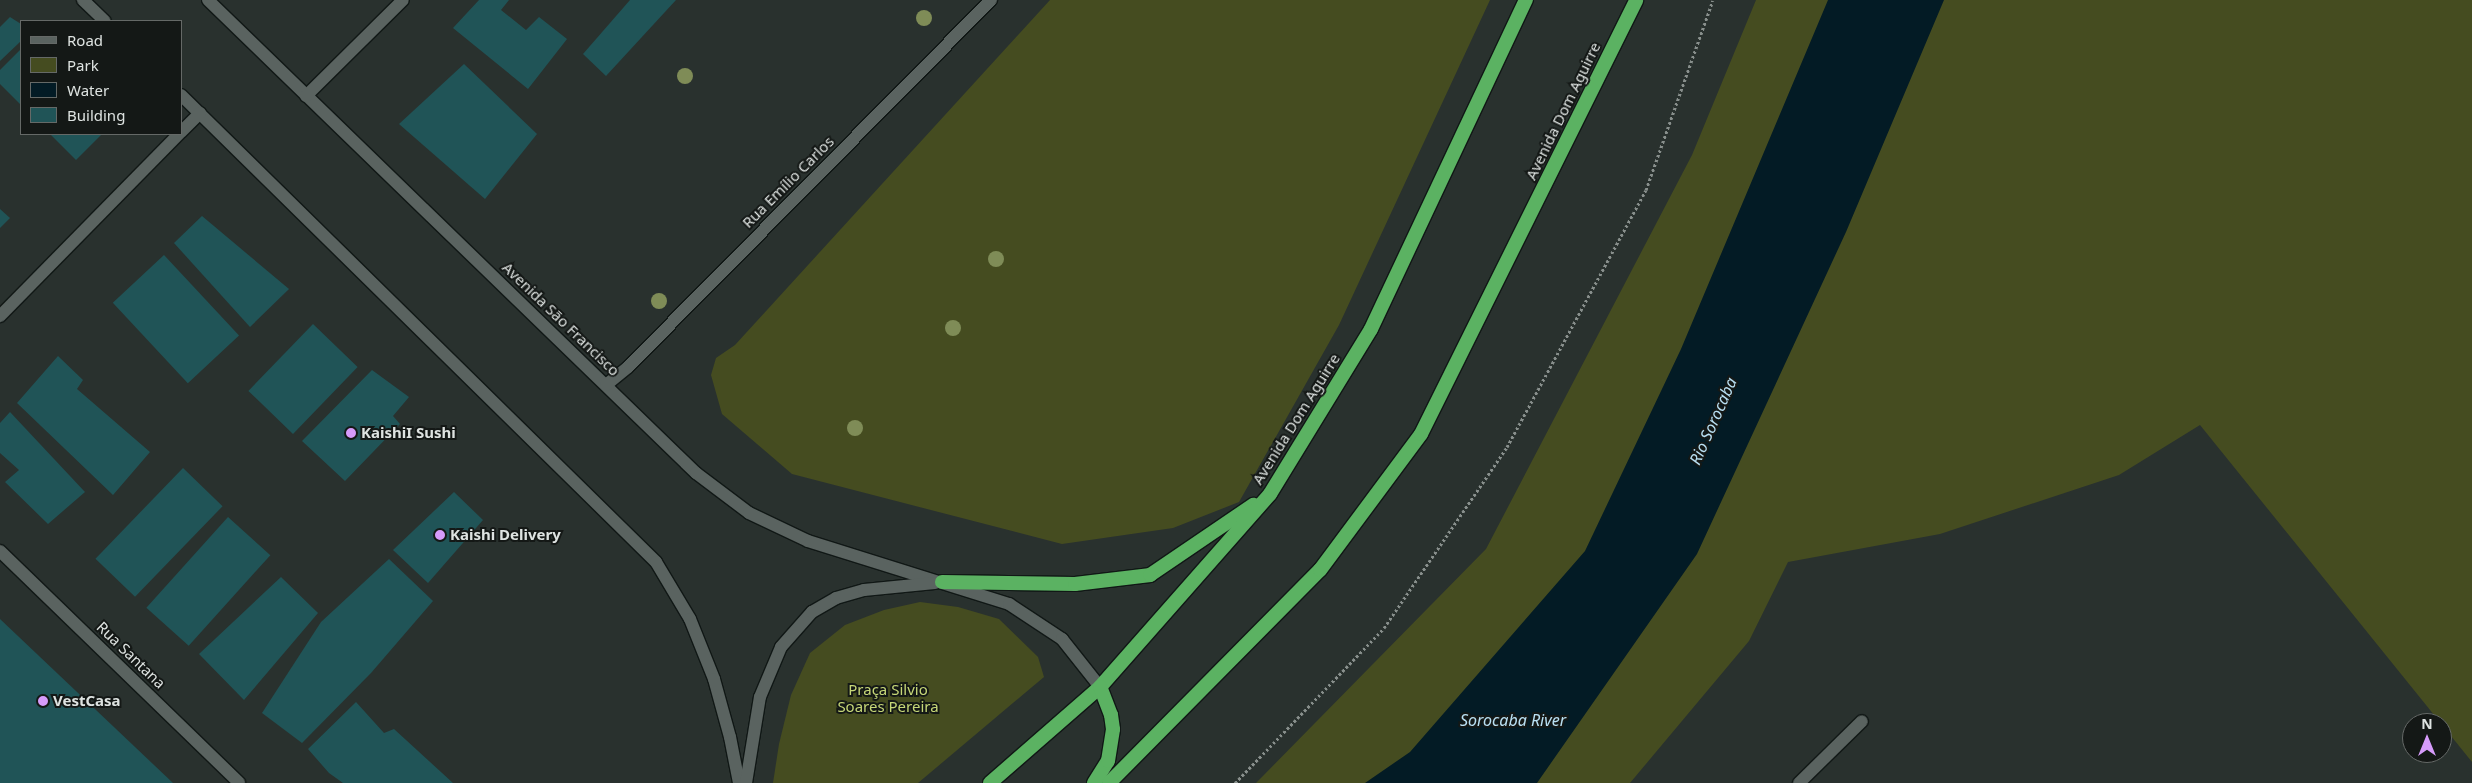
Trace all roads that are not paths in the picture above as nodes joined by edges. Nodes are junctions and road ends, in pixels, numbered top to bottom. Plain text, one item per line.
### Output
1 (83, 0) edge
2 (208, 0) edge
3 (403, 0) edge
4 (991, 0) edge
5 (1526, 0) edge
6 (1636, 0) edge
7 (104, 20) edge
8 (182, 96) edge
9 (306, 96) junction
10 (200, 113) junction
11 (182, 131) edge
12 (178, 135) edge
13 (0, 316) edge
14 (606, 386) junction
15 (1270, 494) junction
16 (0, 551) edge
17 (942, 582) junction
18 (1100, 687) junction
19 (1862, 721) dead end
20 (239, 783) edge
21 (738, 783) edge
22 (746, 783) edge
23 (990, 783) edge
24 (1094, 783) edge
25 (1109, 783) edge
26 (1799, 783) edge

1 - 7 street
2 - 9 street, Avenida São Francisco
3 - 9 street
4 - 14 street, Rua Emílio Carlos
5 - 15 highway, Avenida Dom Aguirre
6 - 25 highway, Avenida Dom Aguirre
8 - 10 street
9 - 14 street, Avenida São Francisco
10 - 11 street
10 - 21 street
12 - 13 street
14 - 17 street, Avenida São Francisco
15 - 17 highway
15 - 18 highway, Avenida Dom Aguirre
16 - 20 street, Rua Santana
17 - 18 street, Avenida São Francisco
17 - 22 street
18 - 23 highway, Avenida Dom Aguirre
18 - 24 highway
19 - 26 street

